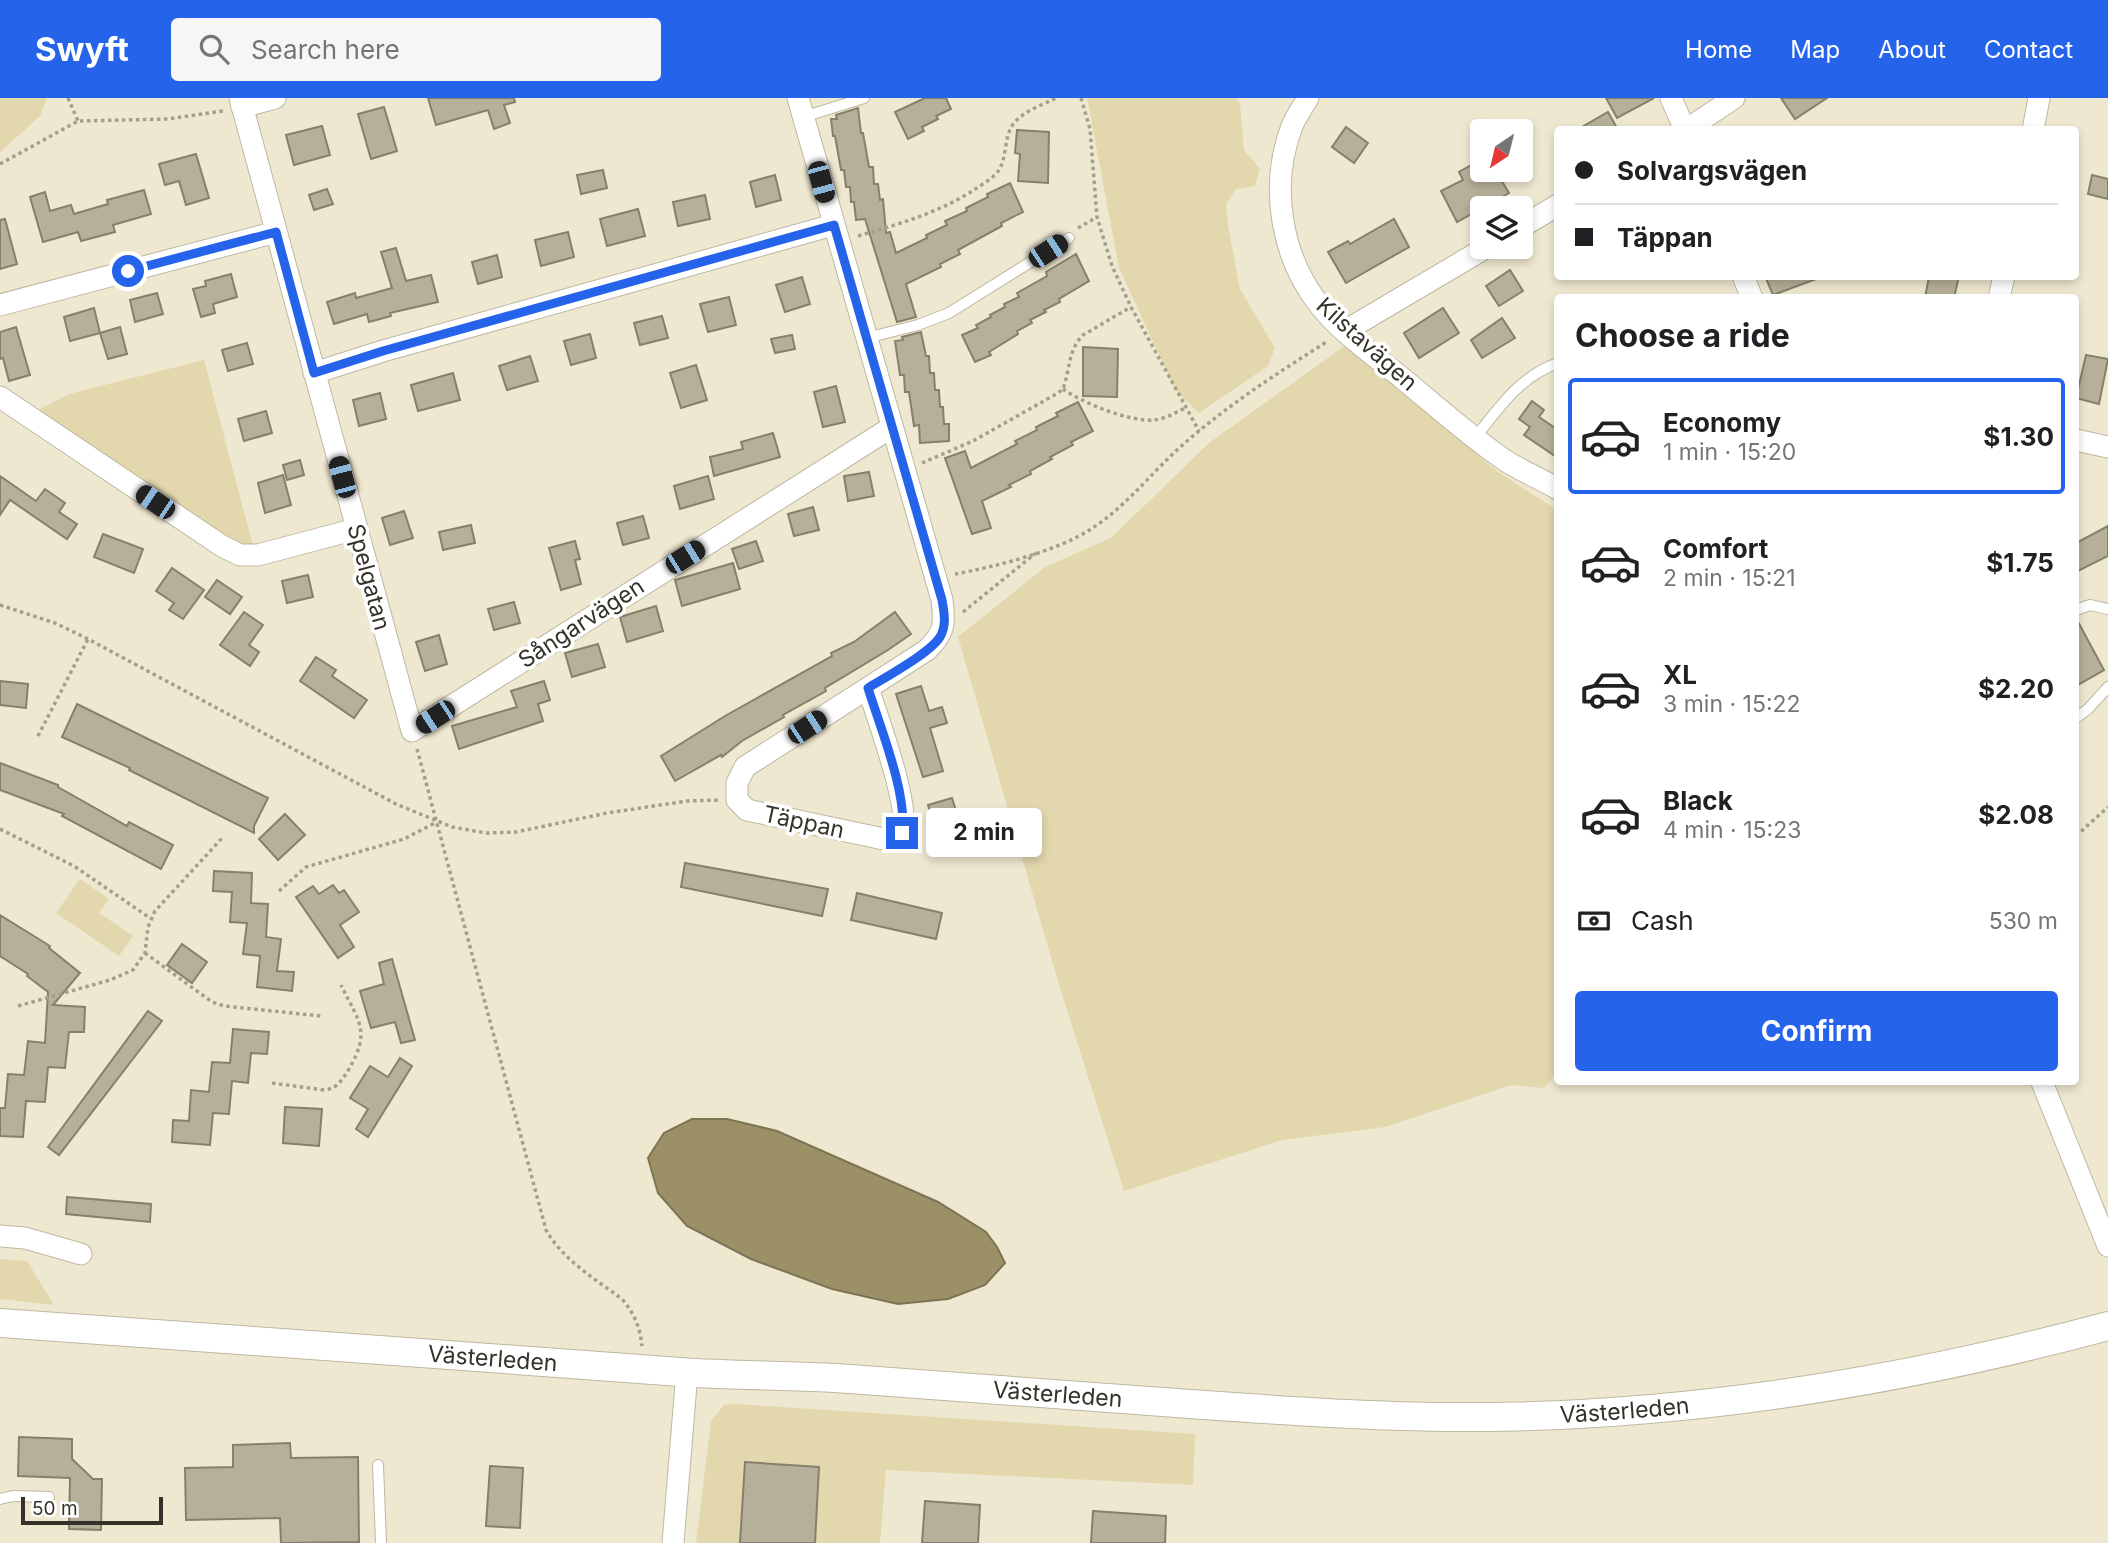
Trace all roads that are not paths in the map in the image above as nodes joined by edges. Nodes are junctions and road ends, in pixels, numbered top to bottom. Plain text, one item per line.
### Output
1 (275, 98) edge
2 (864, 98) edge
3 (1308, 98) edge
4 (1671, 98) edge
5 (1734, 98) edge
6 (2039, 98) edge
7 (241, 103) edge
8 (801, 107) edge
9 (1684, 126) edge
10 (1692, 126) edge
11 (2034, 126) edge
12 (1554, 207) edge
13 (1533, 220) edge
14 (276, 232) junction
15 (836, 233) junction
16 (1069, 238) road end
17 (1470, 257) edge
18 (0, 305) edge
19 (1345, 331) junction
20 (866, 338) junction
21 (1554, 364) edge
22 (314, 373) junction
23 (0, 397) edge
24 (892, 427) junction
25 (1475, 438) junction
26 (2079, 441) edge
27 (2108, 447) edge
28 (1554, 487) edge
29 (356, 529) junction
30 (2079, 609) edge
31 (2108, 609) edge
32 (2108, 687) edge
33 (868, 688) junction
34 (2079, 716) edge
35 (412, 731) joint
36 (2043, 1085) edge
37 (0, 1236) edge
38 (2108, 1246) edge
39 (81, 1254) dead end
40 (0, 1323) edge
41 (2108, 1326) edge
42 (687, 1372) junction
43 (378, 1465) dead end
44 (49, 1497) dead end
45 (0, 1499) edge
46 (381, 1543) edge
47 (673, 1543) edge

1 - 7 street
2 - 8 lane
3 - 19 street, Kilstavägen
4 - 9 street
5 - 10 street
6 - 11 street
7 - 14 street, Spelgatan
8 - 15 street
12 - 13 street
14 - 18 street
14 - 22 street, Spelgatan
15 - 20 street
15 - 22 street
16 - 20 lane
17 - 19 street
19 - 25 street, Kilstavägen
20 - 24 street
21 - 25 lane
22 - 29 street, Spelgatan
23 - 29 street
24 - 33 street
24 - 35 street, Sångarvägen
25 - 28 street, Kilstavägen
26 - 27 street
29 - 35 street, Spelgatan
30 - 31 lane
32 - 34 lane
33 - 33 street, Täppan
36 - 38 street
37 - 39 street
40 - 42 street, Västerleden
41 - 42 street, Västerleden
42 - 47 street
43 - 46 lane
44 - 45 lane

